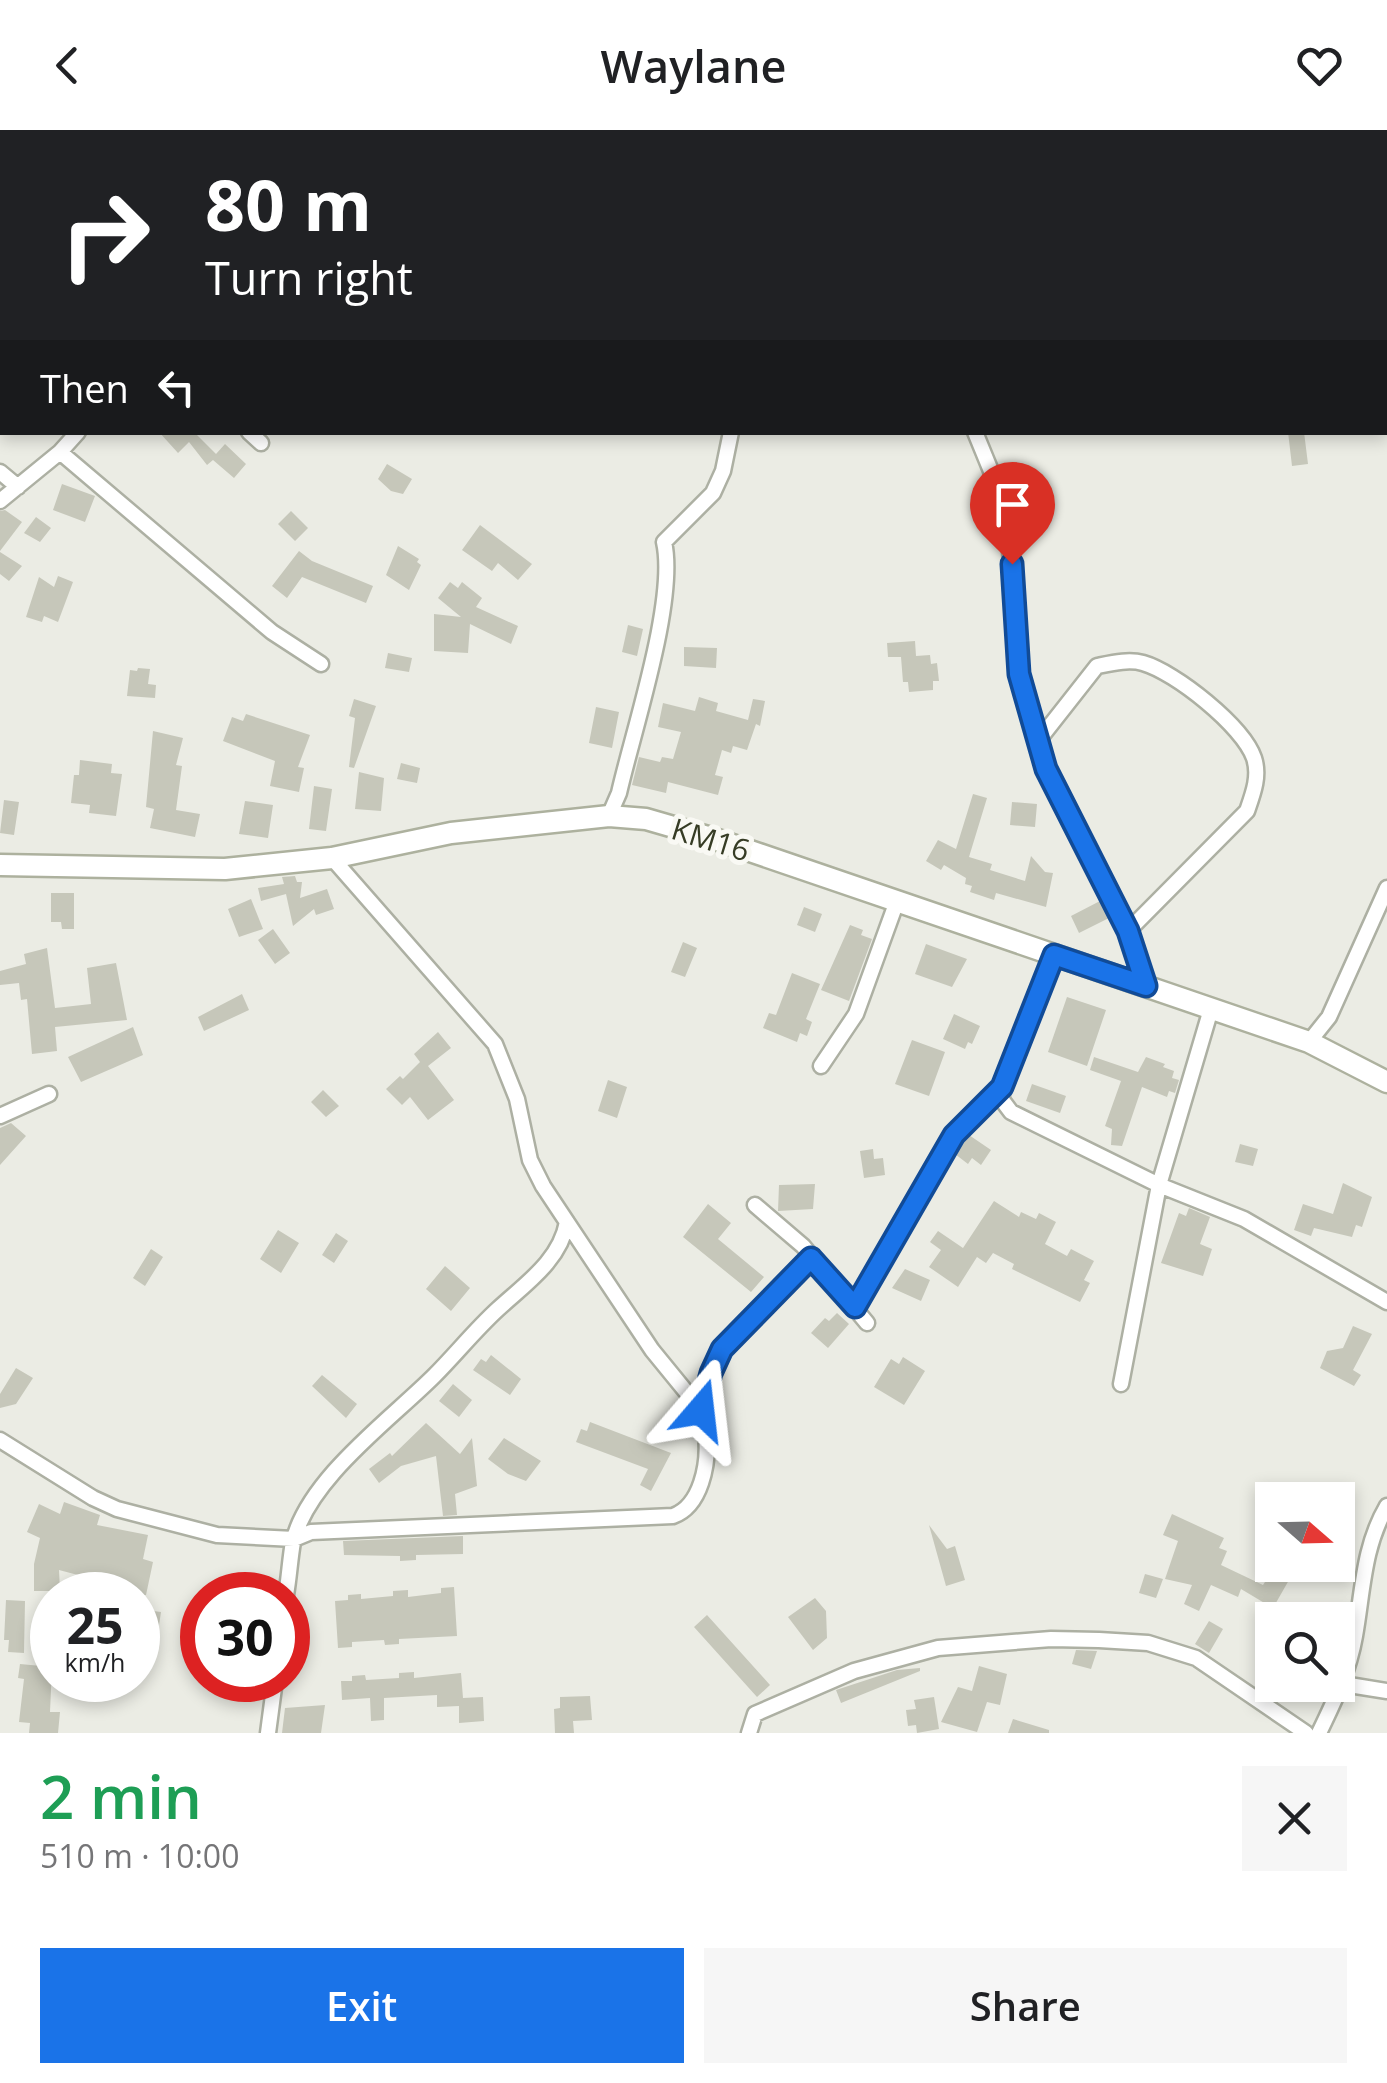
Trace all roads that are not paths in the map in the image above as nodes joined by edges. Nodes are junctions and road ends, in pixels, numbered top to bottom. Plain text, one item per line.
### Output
1 (75, 435) edge
2 (730, 435) edge
3 (976, 435) edge
4 (60, 452) junction
5 (0, 472) edge
6 (18, 486) junction
7 (0, 500) edge
8 (321, 664) dead end
9 (1038, 742) junction
10 (609, 816) junction
11 (332, 858) junction
12 (0, 865) edge
13 (1387, 888) edge
14 (897, 902) junction
15 (1128, 931) junction
16 (1054, 955) junction
17 (1146, 986) junction
18 (1211, 1009) junction
19 (1309, 1042) junction
20 (821, 1066) dead end
21 (1387, 1082) edge
22 (1002, 1087) junction
23 (49, 1094) dead end
24 (0, 1116) edge
25 (1159, 1185) junction
26 (755, 1204) dead end
27 (567, 1222) junction
28 (811, 1258) junction
29 (1387, 1302) edge
30 (855, 1307) junction
31 (867, 1323) dead end
32 (1121, 1384) dead end
33 (701, 1410) junction
34 (0, 1440) edge
35 (1387, 1506) edge
36 (294, 1539) junction
37 (289, 1572) edge
38 (1355, 1632) edge
39 (1355, 1686) edge
40 (1387, 1692) edge
41 (272, 1702) edge
42 (1334, 1702) edge
43 (268, 1733) edge
44 (749, 1733) edge
45 (1306, 1733) edge
46 (1319, 1733) edge

1 - 4 street
2 - 10 street
3 - 9 street
4 - 6 street
4 - 8 street
5 - 6 street
6 - 7 street
9 - 15 street
9 - 15 street
10 - 11 street, KM16
10 - 14 street, KM16
11 - 12 street, KM16
11 - 27 street
13 - 19 street
14 - 16 street, KM16
14 - 20 street
15 - 17 street
16 - 17 street, KM16
16 - 22 street
17 - 18 street, KM16
18 - 19 street, KM16
18 - 25 street
19 - 21 street, KM16
22 - 25 street
22 - 30 street
23 - 24 street
25 - 29 street
25 - 32 street
26 - 28 street
27 - 33 street
27 - 36 street
28 - 30 street
28 - 33 street
30 - 31 street
33 - 36 street
34 - 36 street
35 - 38 street
36 - 37 street
39 - 40 street
41 - 43 street
42 - 46 street
44 - 45 street

